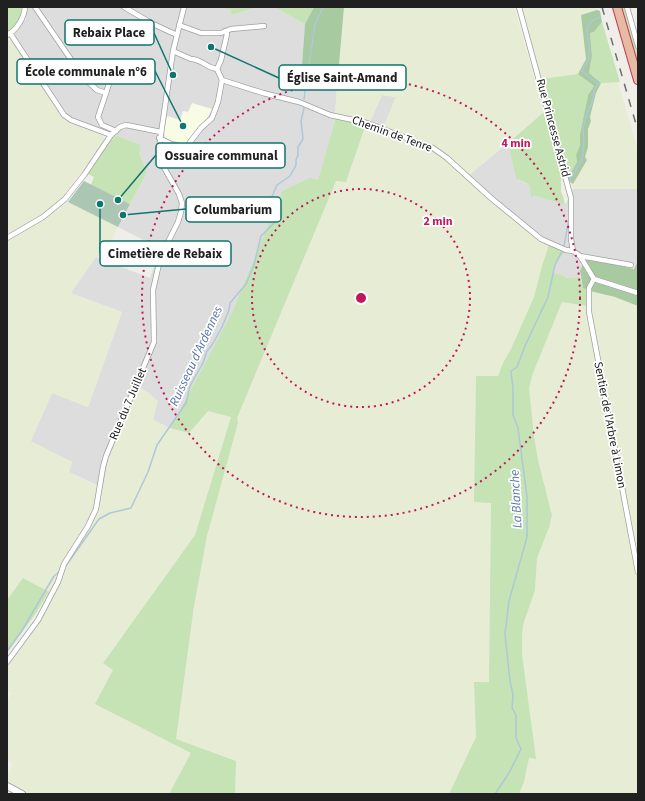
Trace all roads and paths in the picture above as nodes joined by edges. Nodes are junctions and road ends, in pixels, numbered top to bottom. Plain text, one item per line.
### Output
1 (25, 7) edge
2 (35, 7) edge
3 (124, 7) edge
4 (184, 7) edge
5 (519, 7) edge
6 (617, 7) edge
7 (627, 7) edge
8 (179, 25) junction
9 (264, 26) dead end
10 (225, 31) junction
11 (9, 34) edge
12 (177, 36) junction
13 (638, 46) edge
14 (173, 51) junction
15 (217, 69) junction
16 (112, 74) dead end
17 (222, 80) junction
18 (638, 80) edge
19 (106, 93) junction
20 (116, 131) junction
21 (111, 135) junction
22 (160, 135) junction
23 (7, 238) edge
24 (573, 251) junction
25 (580, 256) junction
26 (631, 265) dead end
27 (594, 279) junction
28 (638, 293) edge
29 (638, 572) edge
30 (7, 662) edge
31 (7, 786) edge
32 (22, 794) edge

1 - 11 street
2 - 19 street
3 - 12 street
4 - 8 street, Rue du 7 Juillet
5 - 24 street, Rue Princesse Astrid
6 - 18 highway
7 - 13 street
8 - 10 street
8 - 12 street, Rue du 7 Juillet
9 - 10 street
10 - 15 street
11 - 21 street
12 - 14 street, Rue du 7 Juillet
14 - 15 street
14 - 22 street, Rue du 7 Juillet
15 - 17 street
16 - 19 street
17 - 22 street
17 - 24 street, Chemin de Tenre
19 - 20 street
20 - 21 street
20 - 22 street
21 - 23 street
22 - 30 street, Rue du 7 Juillet
24 - 25 street, Chemin de Tenre
25 - 26 street, Chemin de Tenre
25 - 27 street, Chemin de Tenre
27 - 28 street
27 - 29 street, Sentier de l'Arbre à Limon
31 - 32 street

